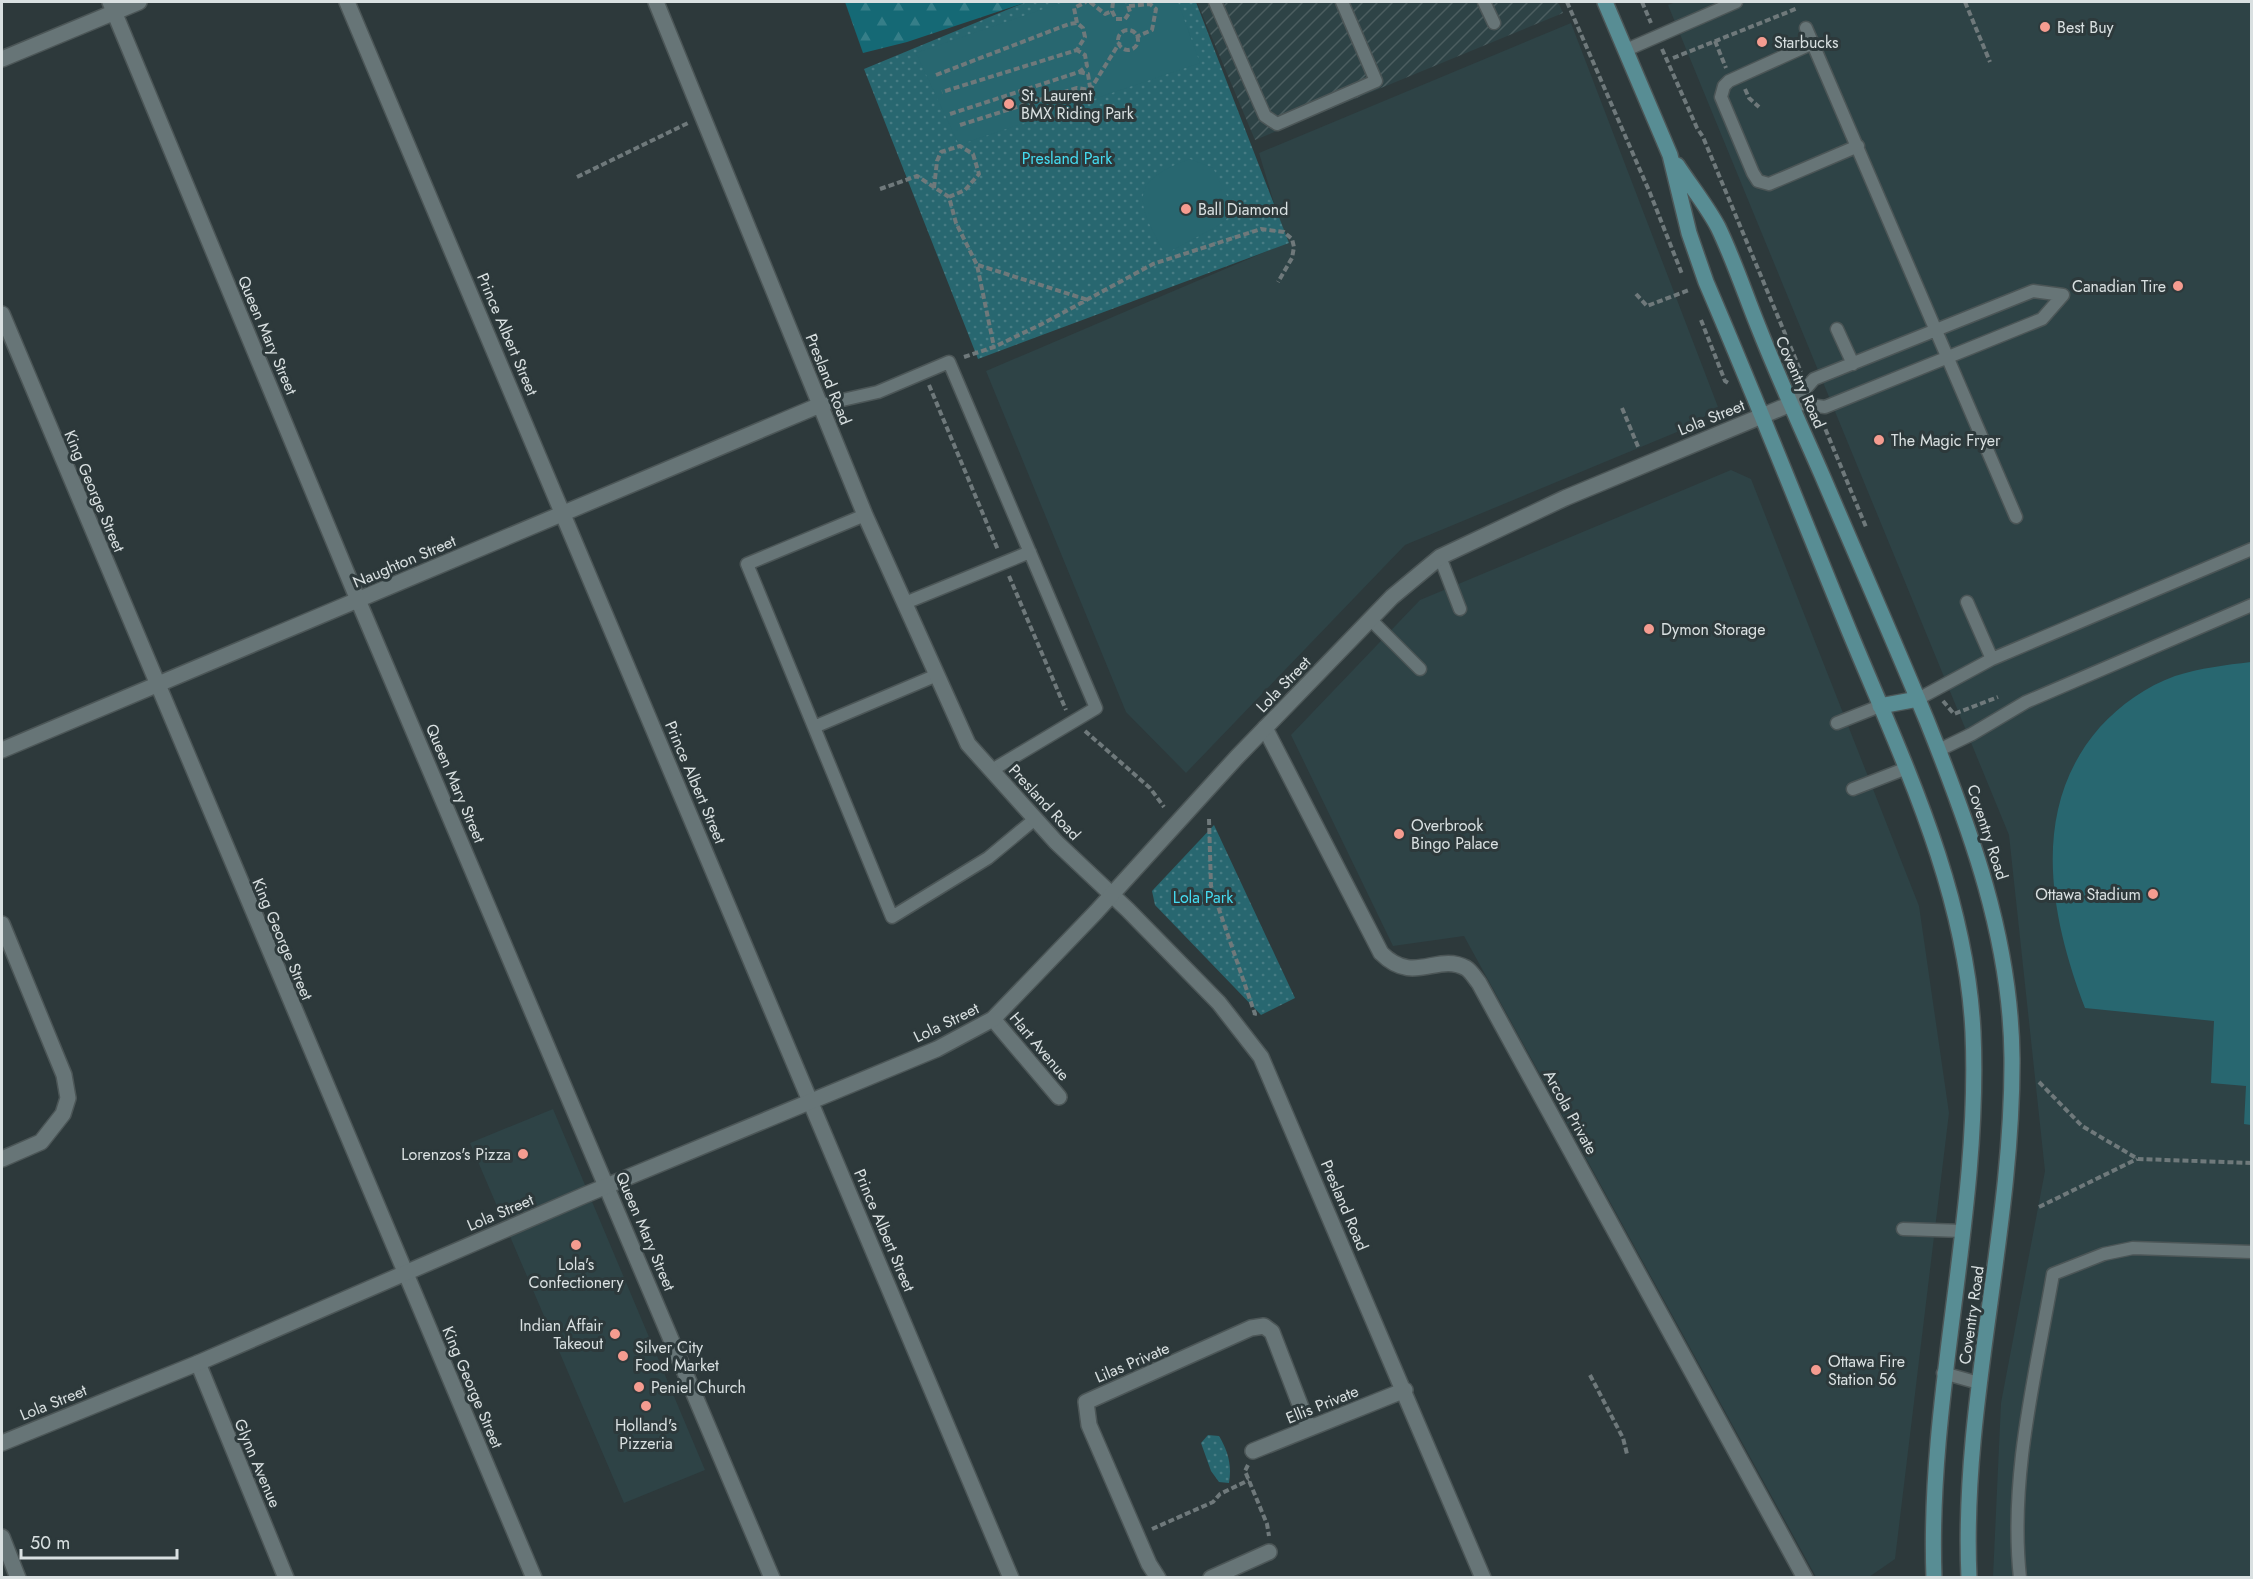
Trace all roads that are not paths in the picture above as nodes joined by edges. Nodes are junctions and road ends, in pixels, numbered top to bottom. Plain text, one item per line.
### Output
1 (139, 2) edge
2 (347, 2) edge
3 (656, 2) edge
4 (1215, 2) edge
5 (1342, 2) edge
6 (1484, 2) edge
7 (1605, 2) edge
8 (1736, 2) edge
9 (112, 7) edge
10 (1494, 23) dead end
11 (1806, 28) dead end
12 (1813, 43) junction
13 (1626, 50) junction
14 (2, 59) edge
15 (1858, 146) junction
16 (1670, 155) junction
17 (2, 314) edge
18 (1838, 329) dead end
19 (1937, 331) junction
20 (1948, 357) junction
21 (1852, 364) junction
22 (1793, 403) junction
23 (820, 405) junction
24 (1763, 416) junction
25 (564, 512) junction
26 (865, 515) junction
27 (2016, 517) dead end
28 (2252, 549) edge
29 (1030, 552) junction
30 (1440, 557) junction
31 (358, 600) junction
32 (1967, 602) dead end
33 (905, 603) junction
34 (2252, 605) edge
35 (1460, 609) dead end
36 (1371, 620) junction
37 (1992, 659) junction
38 (1420, 669) dead end
39 (937, 675) junction
40 (156, 684) junction
41 (1918, 699) junction
42 (1880, 706) junction
43 (1837, 723) dead end
44 (814, 727) junction
45 (1265, 728) junction
46 (2, 750) edge
47 (1939, 750) junction
48 (1907, 768) junction
49 (992, 770) junction
50 (1853, 789) dead end
51 (1035, 819) junction
52 (1111, 894) junction
53 (2, 924) edge
54 (993, 1019) junction
55 (1059, 1097) dead end
56 (811, 1101) junction
57 (2, 1159) edge
58 (607, 1187) junction
59 (1902, 1229) dead end
60 (1963, 1231) junction
61 (2252, 1252) edge
62 (405, 1273) junction
63 (198, 1363) junction
64 (1943, 1373) junction
65 (1979, 1383) junction
66 (1405, 1390) junction
67 (1309, 1428) junction
68 (2, 1443) edge
69 (1253, 1451) road end
70 (2, 1537) edge
71 (1269, 1552) road end
72 (18, 1578) edge
73 (286, 1578) edge
74 (534, 1578) edge
75 (772, 1578) edge
76 (1011, 1578) edge
77 (1158, 1578) edge
78 (1211, 1578) edge
79 (1483, 1578) edge
80 (1805, 1578) edge
81 (1934, 1578) edge
82 (1969, 1578) edge
83 (2020, 1578) edge

1 - 9 street
2 - 25 street, Prince Albert Street
3 - 23 street, Presland Road
4 - 5 lane
6 - 10 lane
7 - 13 main road, Coventry Road
8 - 13 lane
9 - 14 street
9 - 31 street, Queen Mary Street
11 - 12 lane
12 - 15 lane
12 - 15 lane
13 - 16 main road, Coventry Road
15 - 19 lane
16 - 22 main road, Coventry Road
16 - 24 main road, Coventry Road
17 - 40 street, King George Street
18 - 21 lane
19 - 20 lane
19 - 20 lane
19 - 21 lane
20 - 22 lane
20 - 27 lane
21 - 22 lane
22 - 24 street, Lola Street
22 - 41 main road, Coventry Road
23 - 25 street, Naughton Street
23 - 26 street, Presland Road
23 - 29 lane
24 - 30 street, Lola Street
24 - 42 main road, Coventry Road
25 - 31 street, Naughton Street
25 - 56 street, Prince Albert Street
26 - 33 street, Presland Road
26 - 44 lane
28 - 37 lane
29 - 33 lane
29 - 49 lane
30 - 35 lane
30 - 36 street, Lola Street
31 - 40 street, Naughton Street
31 - 58 street, Queen Mary Street
32 - 37 lane
33 - 39 street, Presland Road
34 - 47 lane
36 - 38 lane
36 - 45 street, Lola Street
37 - 41 lane
39 - 44 lane
39 - 49 street, Presland Road
40 - 46 street, Naughton Street
40 - 62 street, King George Street
41 - 42 main road
41 - 47 main road, Coventry Road
42 - 43 lane
42 - 48 main road, Coventry Road
44 - 51 lane
45 - 52 street, Lola Street
45 - 80 street, Arcola Private
47 - 65 main road, Coventry Road
48 - 50 lane
48 - 60 main road, Coventry Road
49 - 51 street, Presland Road
51 - 52 street, Presland Road
52 - 54 street, Lola Street
52 - 66 street, Presland Road
53 - 57 street
54 - 55 street, Hart Avenue
54 - 56 street, Lola Street
56 - 58 street, Lola Street
56 - 76 street, Prince Albert Street
58 - 62 street, Lola Street
58 - 75 street, Queen Mary Street
59 - 60 lane
60 - 64 main road, Coventry Road
61 - 83 lane
62 - 63 street, Lola Street
62 - 74 street, King George Street
63 - 68 street, Lola Street
63 - 73 street, Glynn Avenue
64 - 65 lane
64 - 81 main road, Coventry Road
65 - 82 main road, Coventry Road
66 - 67 street, Ellis Private
66 - 79 street, Presland Road
67 - 69 street, Ellis Private
67 - 77 street, Lilas Private
70 - 72 street
71 - 78 street

